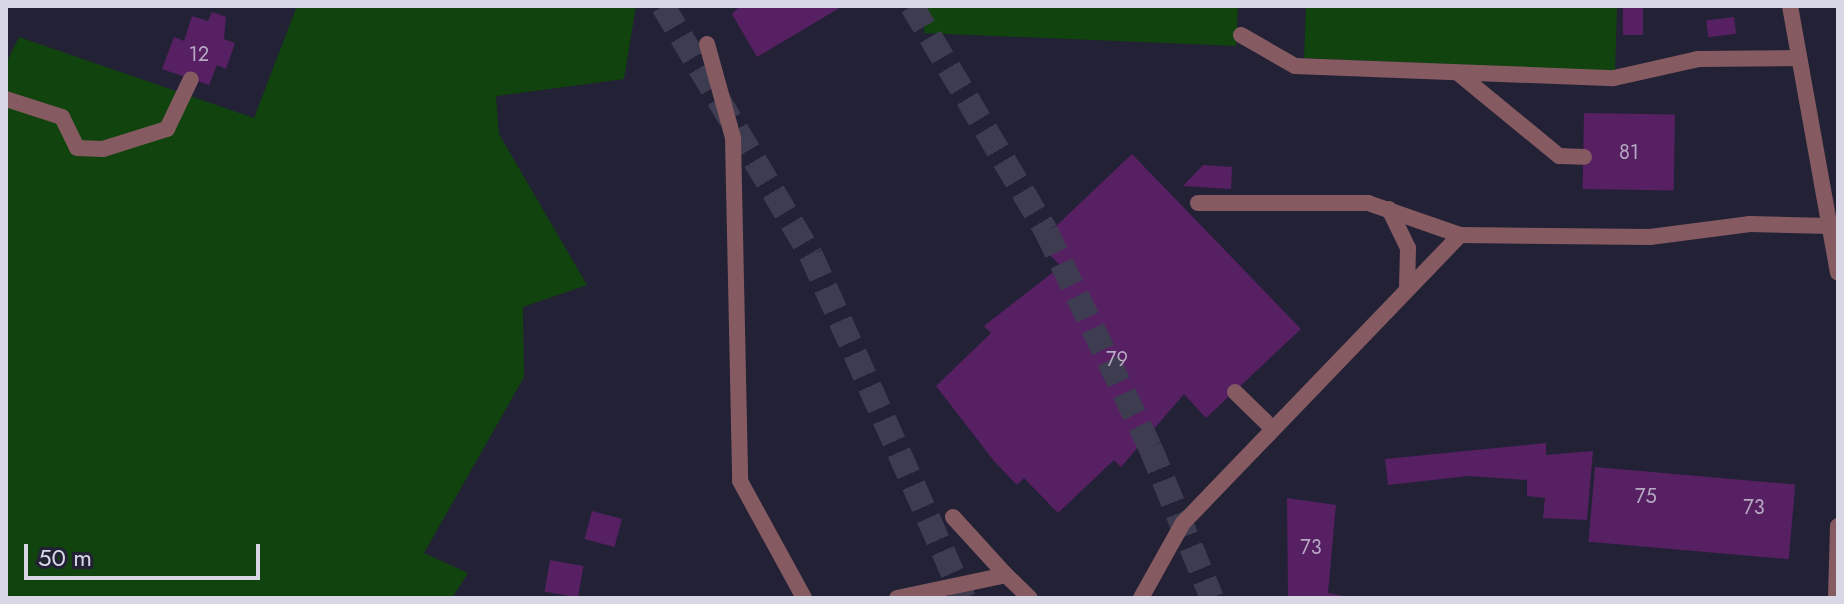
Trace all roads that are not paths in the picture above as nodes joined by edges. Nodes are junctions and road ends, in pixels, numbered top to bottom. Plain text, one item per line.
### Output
1 (1790, 6) edge
2 (1241, 35) dead end
3 (707, 44) dead end
4 (1799, 58) junction
5 (1458, 73) junction
6 (191, 79) dead end
7 (6, 99) edge
8 (1584, 157) dead end
9 (1198, 203) dead end
10 (1389, 209) junction
11 (1830, 226) junction
12 (1460, 235) junction
13 (1838, 273) edge
14 (1407, 289) junction
15 (1235, 392) dead end
16 (1270, 426) junction
17 (953, 517) dead end
18 (1838, 526) edge
19 (1006, 575) junction
20 (804, 598) edge
21 (897, 598) edge
22 (1030, 598) edge
23 (1141, 598) edge
24 (1836, 598) edge

1 - 4 street
2 - 5 street
3 - 20 street
4 - 5 street
4 - 11 street
5 - 8 street
6 - 7 street
9 - 10 street
10 - 12 street
10 - 14 street
11 - 12 street
11 - 13 street
12 - 14 street
14 - 16 street
15 - 16 street
16 - 23 street
17 - 19 street
18 - 24 street
19 - 21 street
19 - 22 street

